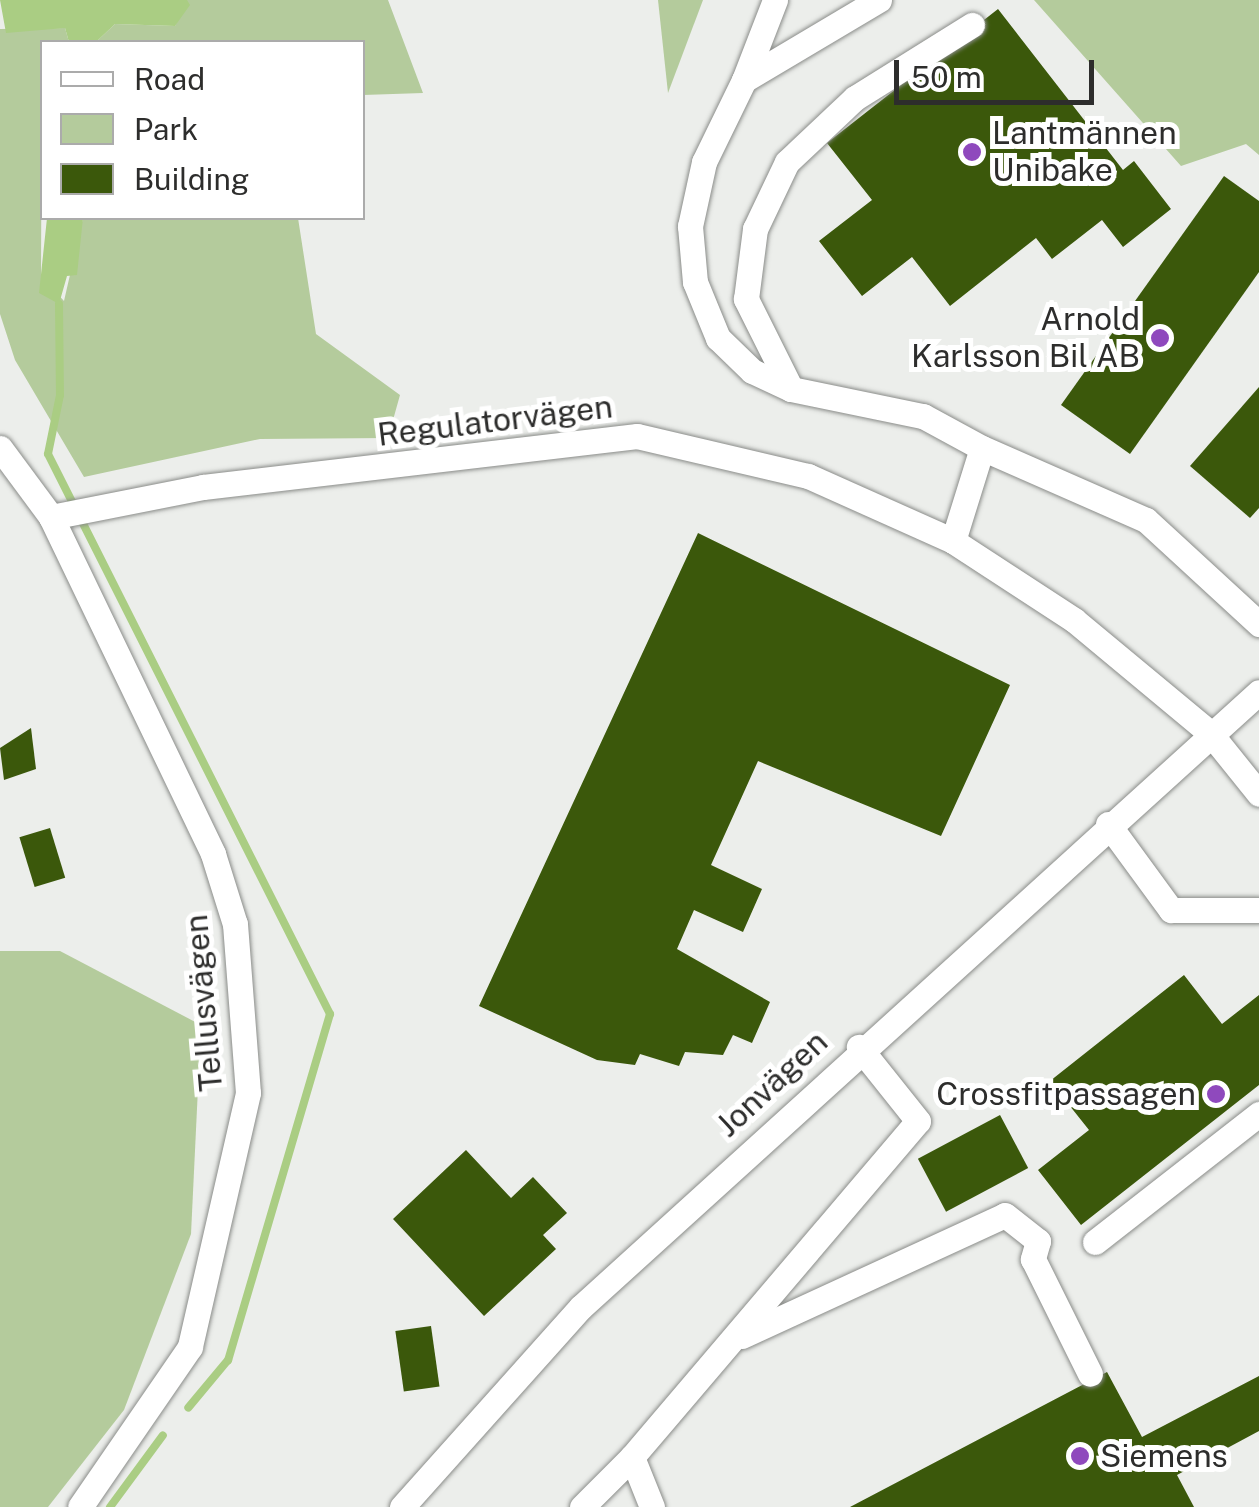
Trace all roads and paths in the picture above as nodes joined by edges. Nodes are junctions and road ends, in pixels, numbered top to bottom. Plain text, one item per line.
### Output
1 (775, 0) edge
2 (879, 0) edge
3 (972, 25) dead end
4 (744, 80) junction
5 (791, 389) junction
6 (0, 448) edge
7 (982, 448) junction
8 (57, 516) junction
9 (952, 541) junction
10 (1259, 624) edge
11 (1259, 692) edge
12 (1210, 732) junction
13 (1259, 794) edge
14 (1108, 824) junction
15 (1259, 910) edge
16 (859, 1047) junction
17 (1259, 1114) edge
18 (1094, 1242) dead end
19 (733, 1340) junction
20 (1090, 1374) dead end
21 (632, 1457) junction
22 (80, 1507) edge
23 (402, 1507) edge
24 (582, 1507) edge
25 (652, 1507) edge

1 - 4 street
2 - 4 street
3 - 5 street
4 - 5 street
5 - 7 street
6 - 8 street, Tellusvägen
7 - 9 street
7 - 10 street
8 - 9 street, Regulatorvägen
8 - 22 street, Tellusvägen
9 - 12 street, Regulatorvägen
11 - 12 street, Jonvägen
12 - 13 street, Regulatorvägen
12 - 14 street, Jonvägen
14 - 15 street
14 - 16 street, Jonvägen
16 - 19 street
16 - 23 street, Jonvägen
17 - 18 street
19 - 20 street
19 - 21 street
21 - 24 street
21 - 25 street

